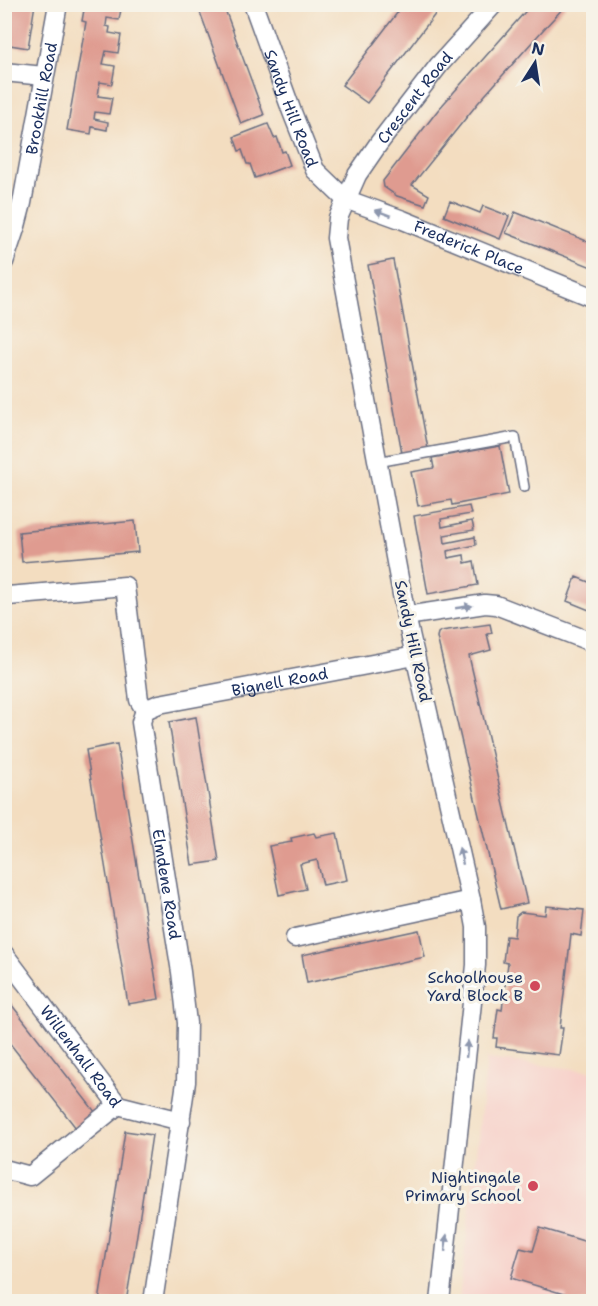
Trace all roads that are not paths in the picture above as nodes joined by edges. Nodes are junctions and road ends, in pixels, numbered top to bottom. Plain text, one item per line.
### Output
1 (58, 4) edge
2 (253, 4) edge
3 (494, 4) edge
4 (4, 72) edge
5 (44, 76) junction
6 (345, 199) junction
7 (4, 262) edge
8 (594, 298) edge
9 (377, 462) junction
10 (524, 488) dead end
11 (8, 596) dead end
12 (406, 616) junction
13 (594, 643) edge
14 (415, 656) junction
15 (146, 710) junction
16 (471, 900) junction
17 (295, 938) dead end
18 (4, 954) edge
19 (118, 1105) junction
20 (181, 1121) junction
21 (4, 1169) edge
22 (153, 1302) edge
23 (440, 1302) edge

1 - 5 street, Brookhill Road
2 - 6 street, Sandy Hill Road
3 - 6 street, Crescent Road
4 - 5 street
5 - 7 street, Brookhill Road
8 -> 6 street, Frederick Place
6 - 9 street, Sandy Hill Road
9 - 10 lane
9 - 12 street, Sandy Hill Road
11 - 15 street, Elmdene Road
12 -> 13 street
12 - 14 street, Sandy Hill Road
14 - 15 street, Bignell Road
16 -> 14 street, Sandy Hill Road
15 - 20 street, Elmdene Road
16 - 17 street
23 -> 16 street, Sandy Hill Road
18 - 19 street, Willenhall Road
19 - 20 street, Willenhall Road
19 - 21 street
20 - 22 street, Elmdene Road

